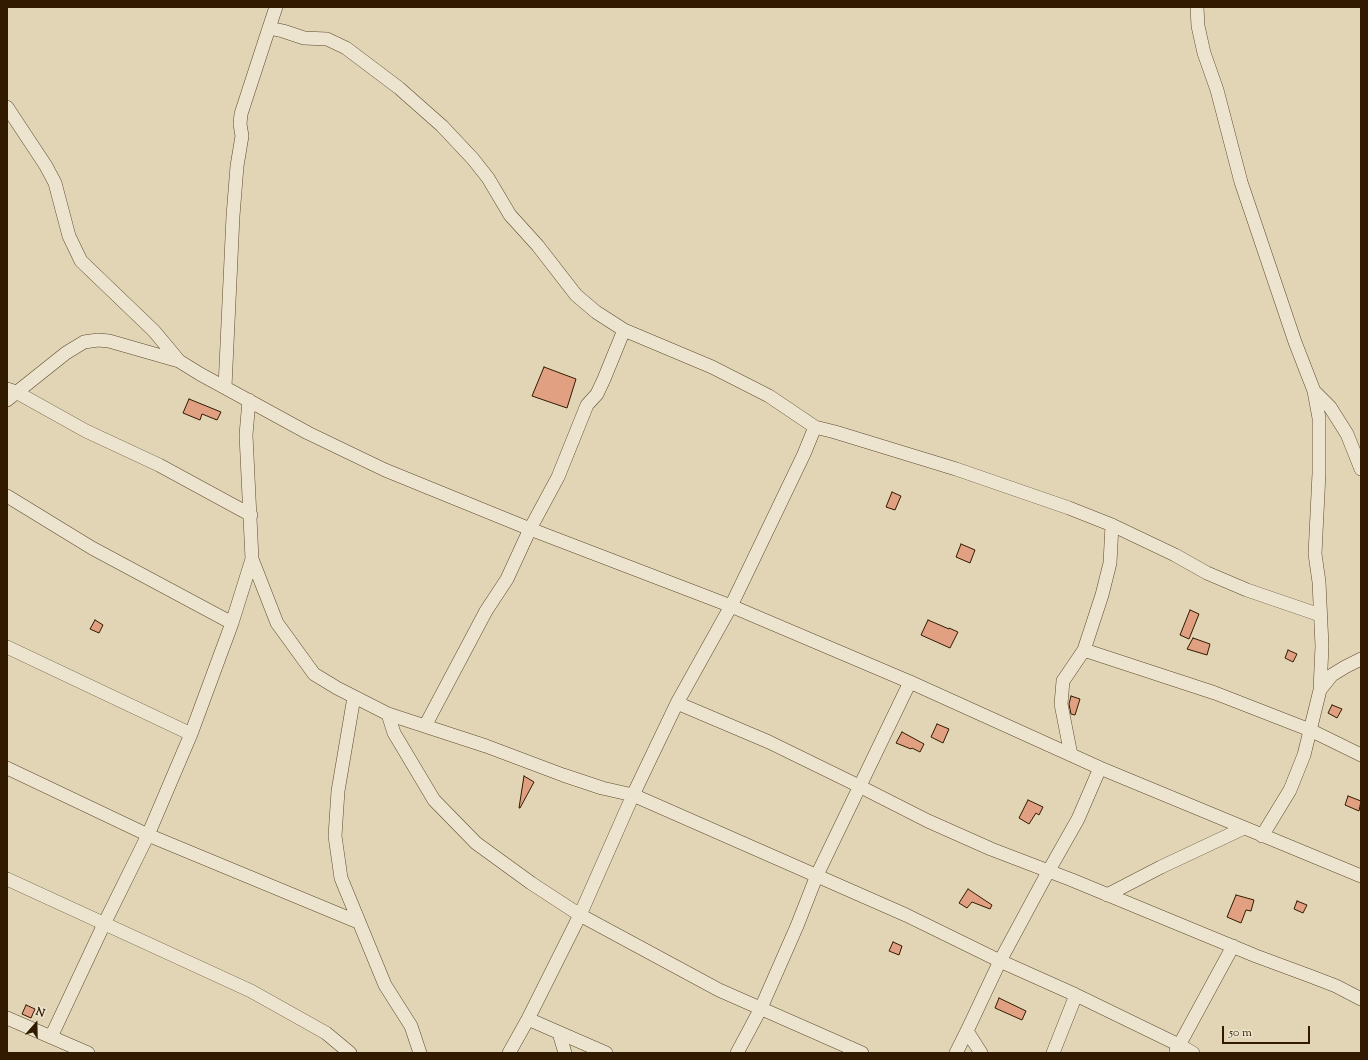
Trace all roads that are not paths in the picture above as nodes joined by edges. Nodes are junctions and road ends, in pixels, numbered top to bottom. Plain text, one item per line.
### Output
1 (276, 7) edge
2 (1197, 7) edge
3 (269, 28) junction
4 (7, 108) edge
5 (624, 330) junction
6 (179, 361) junction
7 (224, 387) junction
8 (1314, 391) junction
9 (10, 394) edge
10 (248, 400) junction
11 (815, 427) junction
12 (1361, 469) edge
13 (7, 496) edge
14 (251, 515) junction
15 (1112, 525) junction
16 (530, 529) junction
17 (252, 559) junction
18 (731, 606) junction
19 (1320, 615) junction
20 (232, 623) junction
21 (7, 647) edge
22 (1084, 650) junction
23 (1361, 659) edge
24 (910, 682) junction
25 (1320, 690) junction
26 (354, 697) junction
27 (678, 703) junction
28 (388, 714) junction
29 (425, 726) junction
30 (1310, 730) junction
31 (191, 734) junction
32 (1071, 755) junction
33 (1361, 755) edge
34 (7, 768) edge
35 (1100, 768) junction
36 (859, 786) junction
37 (633, 795) junction
38 (1244, 828) junction
39 (148, 836) junction
40 (1262, 836) junction
41 (1048, 872) junction
42 (817, 875) junction
43 (1361, 876) edge
44 (7, 879) edge
45 (1108, 895) junction
46 (580, 915) junction
47 (358, 922) junction
48 (104, 924) junction
49 (1233, 946) junction
50 (1000, 961) junction
51 (1076, 995) junction
52 (1361, 999) edge
53 (761, 1008) junction
54 (7, 1018) edge
55 (528, 1019) junction
56 (967, 1031) junction
57 (558, 1033) junction
58 (51, 1037) junction
59 (1178, 1049) edge
60 (88, 1053) edge
61 (350, 1053) edge
62 (420, 1053) edge
63 (509, 1053) edge
64 (565, 1053) edge
65 (606, 1053) edge
66 (737, 1053) edge
67 (862, 1053) edge
68 (956, 1053) edge
69 (981, 1053) edge
70 (1053, 1053) edge
71 (1193, 1053) edge

1 - 3 street
2 - 8 street
3 - 5 street
3 - 7 street
4 - 6 street
5 - 11 street
5 - 16 street
6 - 7 street
6 - 9 street
7 - 10 street
8 - 12 street
8 - 19 street
9 - 14 street
10 - 14 street
10 - 16 street
11 - 15 street
11 - 18 street
13 - 20 street
14 - 17 street
15 - 19 street
15 - 22 street
16 - 18 street
16 - 29 street
17 - 20 street
17 - 26 street
18 - 24 street
18 - 27 street
19 - 25 street
20 - 31 street
21 - 31 street
22 - 30 street
22 - 32 street
23 - 25 street
24 - 32 street
24 - 36 street
25 - 30 street
26 - 28 street
26 - 47 street
27 - 36 street
27 - 37 street
28 - 29 street
28 - 46 street
29 - 37 street
30 - 33 street
30 - 40 street
31 - 39 street
32 - 35 street
34 - 39 street
35 - 38 street
35 - 41 street
36 - 41 street
36 - 42 street
37 - 42 street
37 - 46 street
38 - 40 street
38 - 45 street
39 - 47 street
39 - 48 street
40 - 43 street
41 - 45 street
41 - 50 street
42 - 50 street
42 - 53 street
44 - 48 street
45 - 49 street
46 - 53 street
46 - 55 street
47 - 62 street
48 - 58 street
48 - 61 street
49 - 52 street
49 - 59 street
50 - 51 street
50 - 56 street
51 - 59 street
51 - 70 street
53 - 66 street
53 - 67 street
54 - 58 street
55 - 57 street
55 - 63 street
56 - 68 street
56 - 69 street
57 - 64 street
57 - 65 street
58 - 60 street
59 - 71 street

